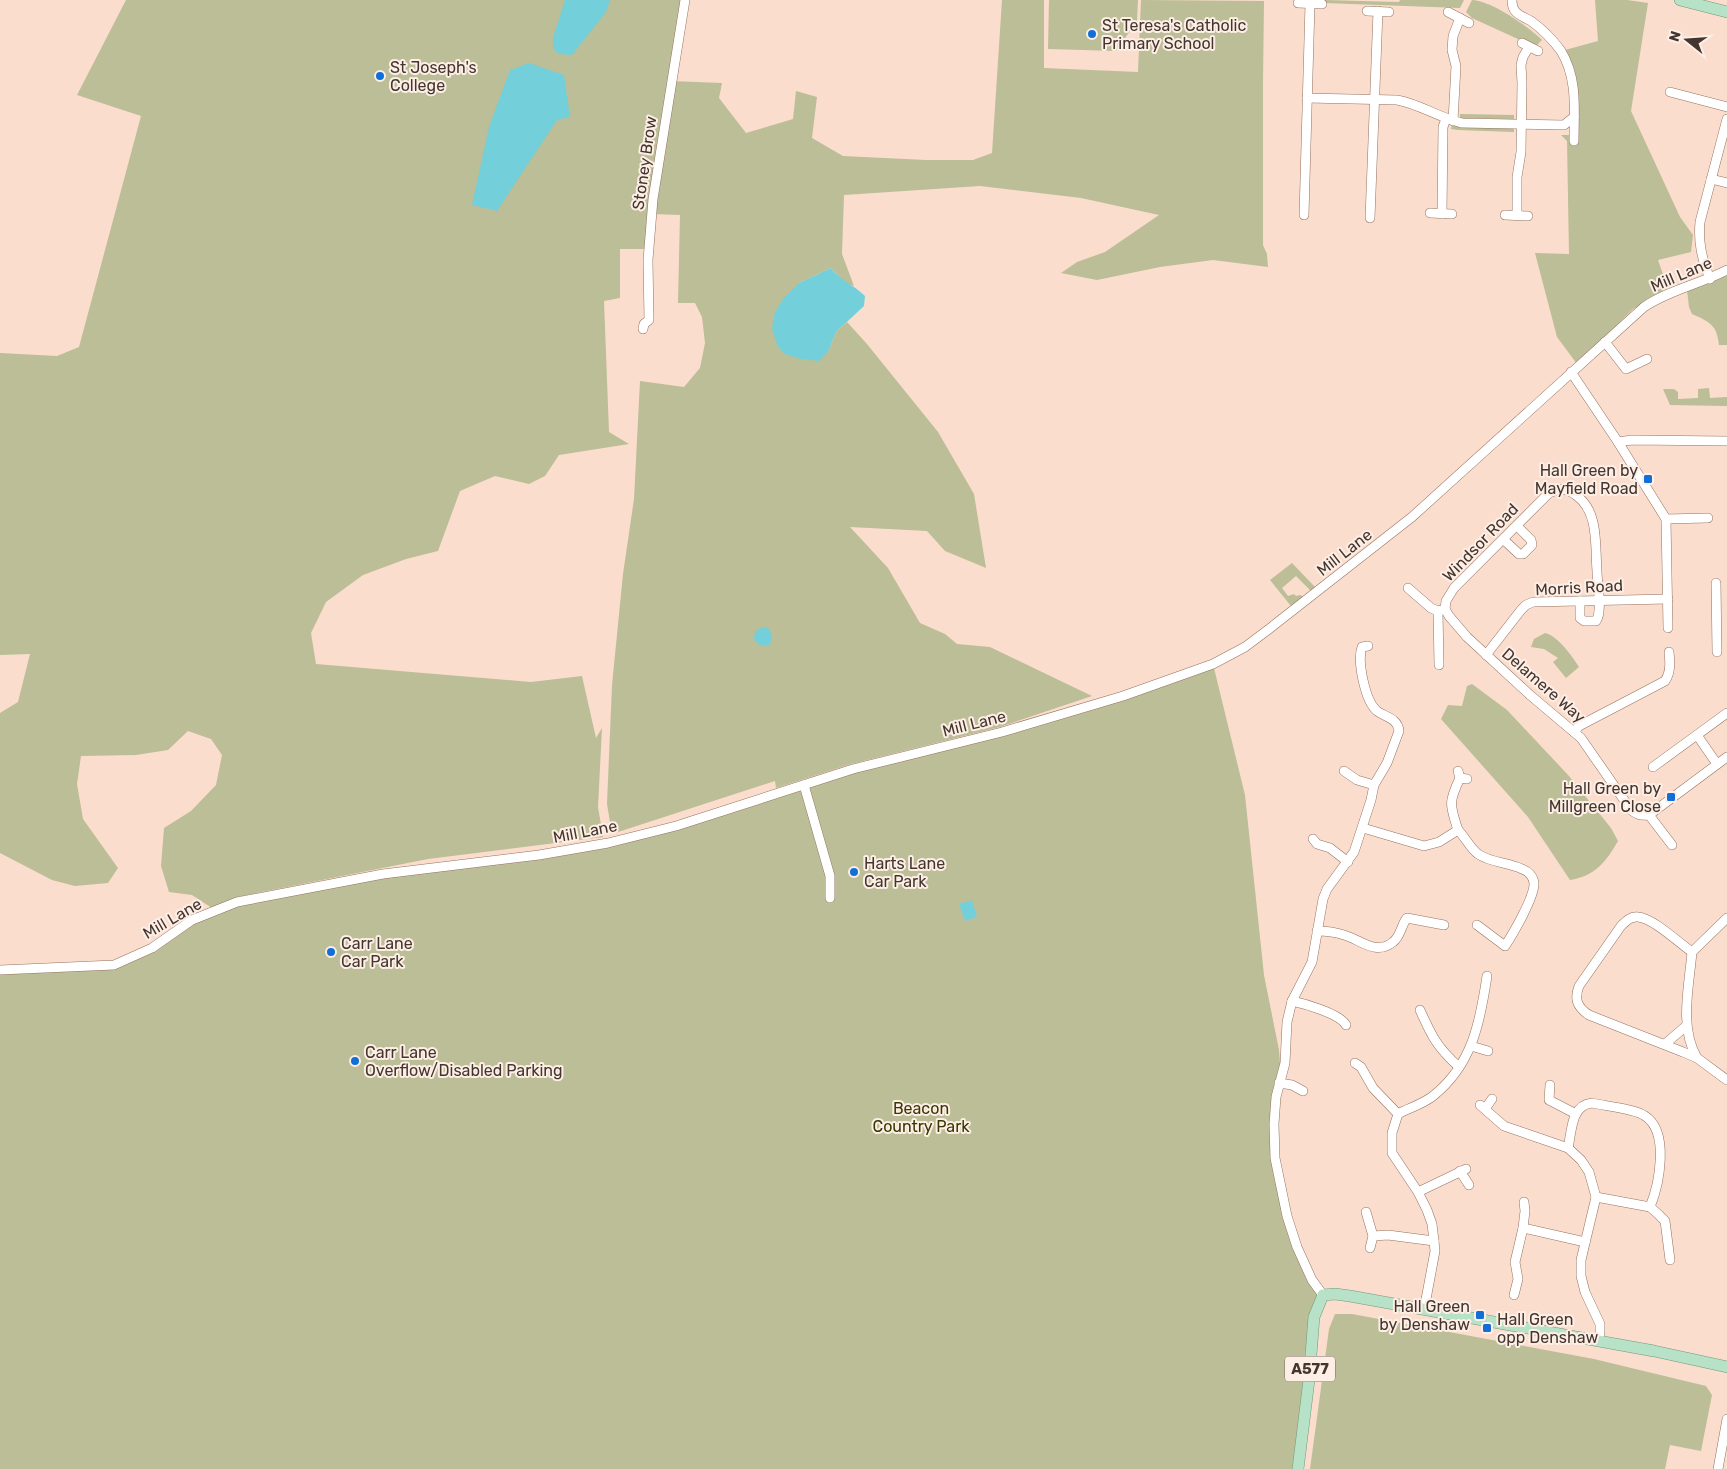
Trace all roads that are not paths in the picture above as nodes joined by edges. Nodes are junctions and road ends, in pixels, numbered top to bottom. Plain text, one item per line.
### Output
1 (685, 0) edge
2 (1512, 0) edge
3 (1680, 0) edge
4 (1693, 1) edge
5 (1298, 3) dead end
6 (1310, 4) junction
7 (1322, 4) dead end
8 (1367, 11) dead end
9 (1378, 12) junction
10 (1389, 12) dead end
11 (1448, 12) dead end
12 (1727, 12) edge
13 (1460, 18) junction
14 (1469, 23) dead end
15 (1530, 47) dead end
16 (1670, 92) dead end
17 (1307, 98) junction
18 (1375, 99) junction
19 (1727, 107) edge
20 (1574, 117) junction
21 (1727, 118) edge
22 (1449, 120) junction
23 (1522, 124) junction
24 (1574, 141) dead end
25 (1711, 179) junction
26 (1727, 183) edge
27 (1430, 213) dead end
28 (1442, 214) junction
29 (1452, 214) dead end
30 (1304, 215) dead end
31 (1505, 215) dead end
32 (1517, 216) junction
33 (1528, 216) dead end
34 (1370, 218) dead end
35 (1727, 270) edge
36 (1710, 278) junction
37 (643, 329) dead end
38 (1605, 342) junction
39 (1648, 359) dead end
40 (1571, 372) junction
41 (1727, 441) edge
42 (1618, 442) junction
43 (1708, 518) dead end
44 (1666, 519) junction
45 (1517, 526) junction
46 (1504, 540) junction
47 (1716, 583) dead end
48 (1408, 588) dead end
49 (1716, 597) junction
50 (1727, 597) edge
51 (1668, 599) junction
52 (1580, 601) junction
53 (1599, 601) junction
54 (1442, 610) junction
55 (1668, 628) dead end
56 (1362, 645) dead end
57 (1669, 652) dead end
58 (1717, 652) dead end
59 (1486, 655) junction
60 (1439, 665) dead end
61 (1727, 713) edge
62 (1574, 732) junction
63 (1697, 735) junction
64 (1727, 757) edge
65 (1717, 764) junction
66 (1652, 769) dead end
67 (1343, 770) dead end
68 (1462, 776) dead end
69 (804, 785) junction
70 (1374, 785) junction
71 (1649, 815) junction
72 (1363, 828) junction
73 (1458, 830) junction
74 (1313, 839) dead end
75 (1672, 846) dead end
76 (1348, 862) junction
77 (830, 898) dead end
78 (1727, 918) edge
79 (1477, 924) dead end
80 (1442, 926) dead end
81 (1317, 931) junction
82 (1692, 952) junction
83 (0, 970) edge
84 (1487, 976) dead end
85 (1292, 1001) junction
86 (1420, 1008) dead end
87 (1345, 1019) dead end
88 (1686, 1026) junction
89 (1665, 1044) junction
90 (1471, 1046) junction
91 (1488, 1051) dead end
92 (1697, 1058) junction
93 (1361, 1064) dead end
94 (1459, 1067) junction
95 (1727, 1080) edge
96 (1279, 1083) junction
97 (1550, 1085) dead end
98 (1304, 1092) dead end
99 (1492, 1099) dead end
100 (1398, 1114) junction
101 (1576, 1114) junction
102 (1568, 1148) junction
103 (1469, 1186) dead end
104 (1418, 1192) junction
105 (1596, 1197) junction
106 (1524, 1202) dead end
107 (1650, 1207) junction
108 (1366, 1212) dead end
109 (1523, 1228) junction
110 (1373, 1236) junction
111 (1434, 1241) junction
112 (1585, 1242) junction
113 (1370, 1248) dead end
114 (1667, 1254) dead end
115 (1513, 1290) dead end
116 (1323, 1295) junction
117 (1424, 1310) junction
118 (1598, 1341) junction
119 (1727, 1367) edge
120 (1727, 1419) edge
121 (1298, 1469) edge
122 (1718, 1469) edge

1 - 37 street, Stoney Brow
2 - 20 street
3 - 4 main road
4 - 12 main road
5 - 6 street
6 - 7 street
6 - 17 street
8 - 9 street
9 - 10 street
9 - 18 street
11 - 13 street
13 - 14 street
13 - 22 street
15 - 23 street
16 - 19 street
17 - 18 street
17 - 30 street
18 - 22 street
18 - 34 street
20 - 23 street
20 - 24 street
21 - 25 street
22 - 23 street
22 - 28 street
23 - 32 street
25 - 26 street
25 - 36 street
27 - 28 street
28 - 29 street
31 - 32 street
32 - 33 street
35 - 36 street, Mill Lane
36 - 38 street, Mill Lane
38 - 39 street
38 - 40 street, Mill Lane
40 - 42 street
40 - 69 street, Mill Lane
41 - 42 street
42 - 44 street
43 - 44 street
44 - 51 street
45 - 46 street, Windsor Road
45 - 46 street
45 - 53 street, Windsor Road
46 - 54 street, Windsor Road
47 - 49 street
48 - 54 street, Delamere Way
49 - 50 street
49 - 58 street
51 - 53 street, Morris Road
51 - 55 street
52 - 53 street, Morris Road
52 - 53 street
52 - 59 street, Morris Road
54 - 59 street, Delamere Way
54 - 60 street
56 - 70 street
57 - 62 street
59 - 62 street, Delamere Way
61 - 63 street
62 - 71 street, Delamere Way
63 - 65 street
63 - 66 street
64 - 65 street
65 - 71 street
67 - 70 street
68 - 73 street
69 - 77 street
69 - 83 street, Mill Lane
70 - 72 street
71 - 75 street
72 - 73 street
72 - 76 street
73 - 79 street
74 - 76 street
76 - 81 street
78 - 82 street
80 - 81 street
81 - 85 street
82 - 88 street
82 - 89 street
84 - 90 street
85 - 87 street
85 - 96 street
86 - 94 street
88 - 89 street
88 - 92 street
89 - 92 street
90 - 91 street
90 - 94 street
92 - 95 street
93 - 100 street
94 - 100 street
96 - 98 street
96 - 116 street
97 - 101 street
99 - 102 street
100 - 104 street
101 - 102 street
101 - 107 street
102 - 105 street
103 - 104 street
104 - 111 street
105 - 107 street
105 - 112 street
106 - 109 street
107 - 114 street
108 - 110 street
109 - 112 street
109 - 115 street
110 - 111 street
110 - 113 street
111 - 117 street
112 - 118 street
116 - 117 main road
116 - 121 main road, A577
117 - 118 main road
118 - 119 main road
120 - 122 street

